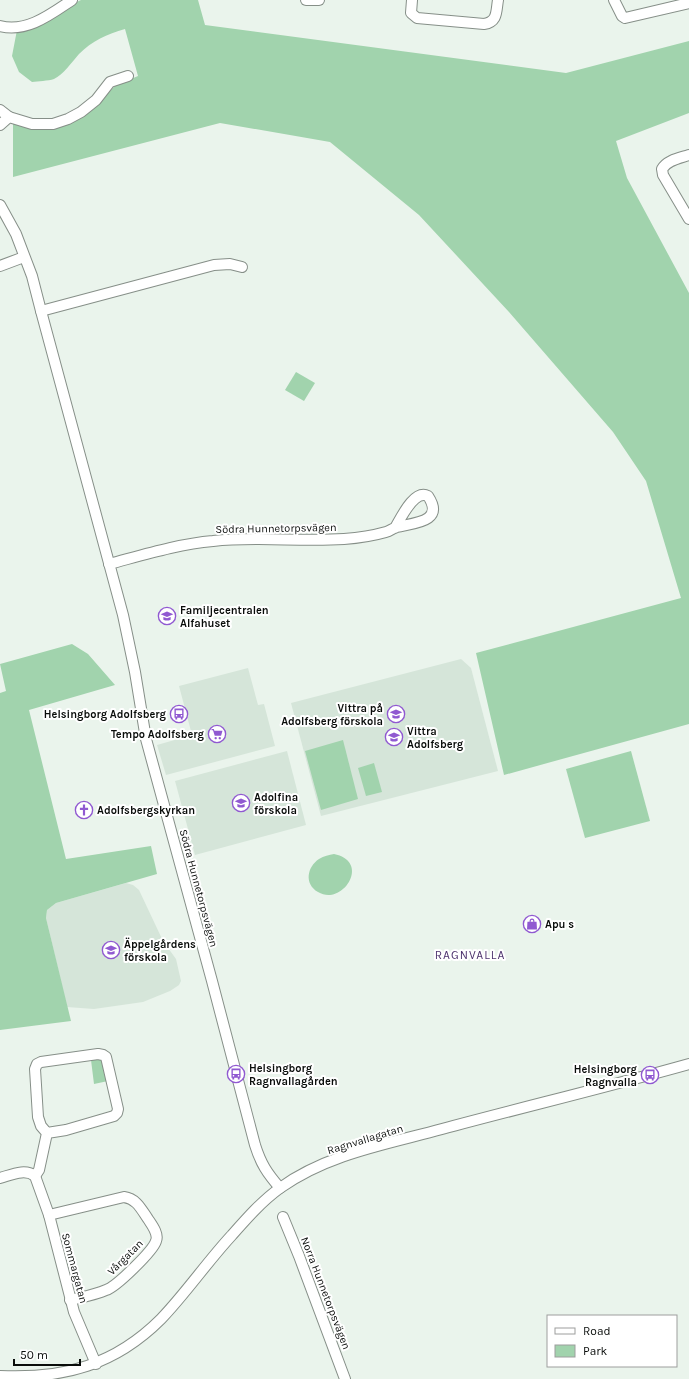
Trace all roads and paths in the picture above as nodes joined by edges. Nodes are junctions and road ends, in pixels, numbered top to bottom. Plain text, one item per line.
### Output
1 (72, 0) edge
2 (306, 0) edge
3 (318, 0) edge
4 (412, 0) edge
5 (498, 0) edge
6 (614, 0) edge
7 (689, 3) edge
8 (0, 26) edge
9 (128, 76) dead end
10 (0, 110) edge
11 (9, 117) junction
12 (0, 125) edge
13 (689, 155) edge
14 (0, 205) edge
15 (689, 219) edge
16 (24, 257) junction
17 (0, 266) edge
18 (242, 267) dead end
19 (41, 311) junction
20 (395, 528) dead end
21 (109, 564) junction
22 (689, 1064) edge
23 (47, 1133) junction
24 (35, 1176) junction
25 (0, 1178) edge
26 (280, 1188) junction
27 (49, 1215) junction
28 (283, 1217) dead end
29 (70, 1300) junction
30 (96, 1364) junction
31 (0, 1376) edge
32 (345, 1379) edge

1 - 8 street
2 - 3 street
4 - 5 street
6 - 7 street
9 - 11 street
10 - 11 street
11 - 12 street
13 - 15 street
14 - 16 street, Södra Hunnetorpsvägen
16 - 17 street
16 - 19 street, Södra Hunnetorpsvägen
18 - 19 street
19 - 21 street, Södra Hunnetorpsvägen
20 - 21 street, Södra Hunnetorpsvägen
21 - 26 street, Södra Hunnetorpsvägen
22 - 26 street, Ragnvallagatan
23 - 23 street
23 - 24 street
24 - 25 street
24 - 27 street, Sommargatan
26 - 30 street, Ragnvallagatan
27 - 29 street, Sommargatan
27 - 29 street, Vårgatan
28 - 32 street, Norra Hunnetorpsvägen
29 - 30 street, Sommargatan
30 - 31 street, Ragnvallagatan

